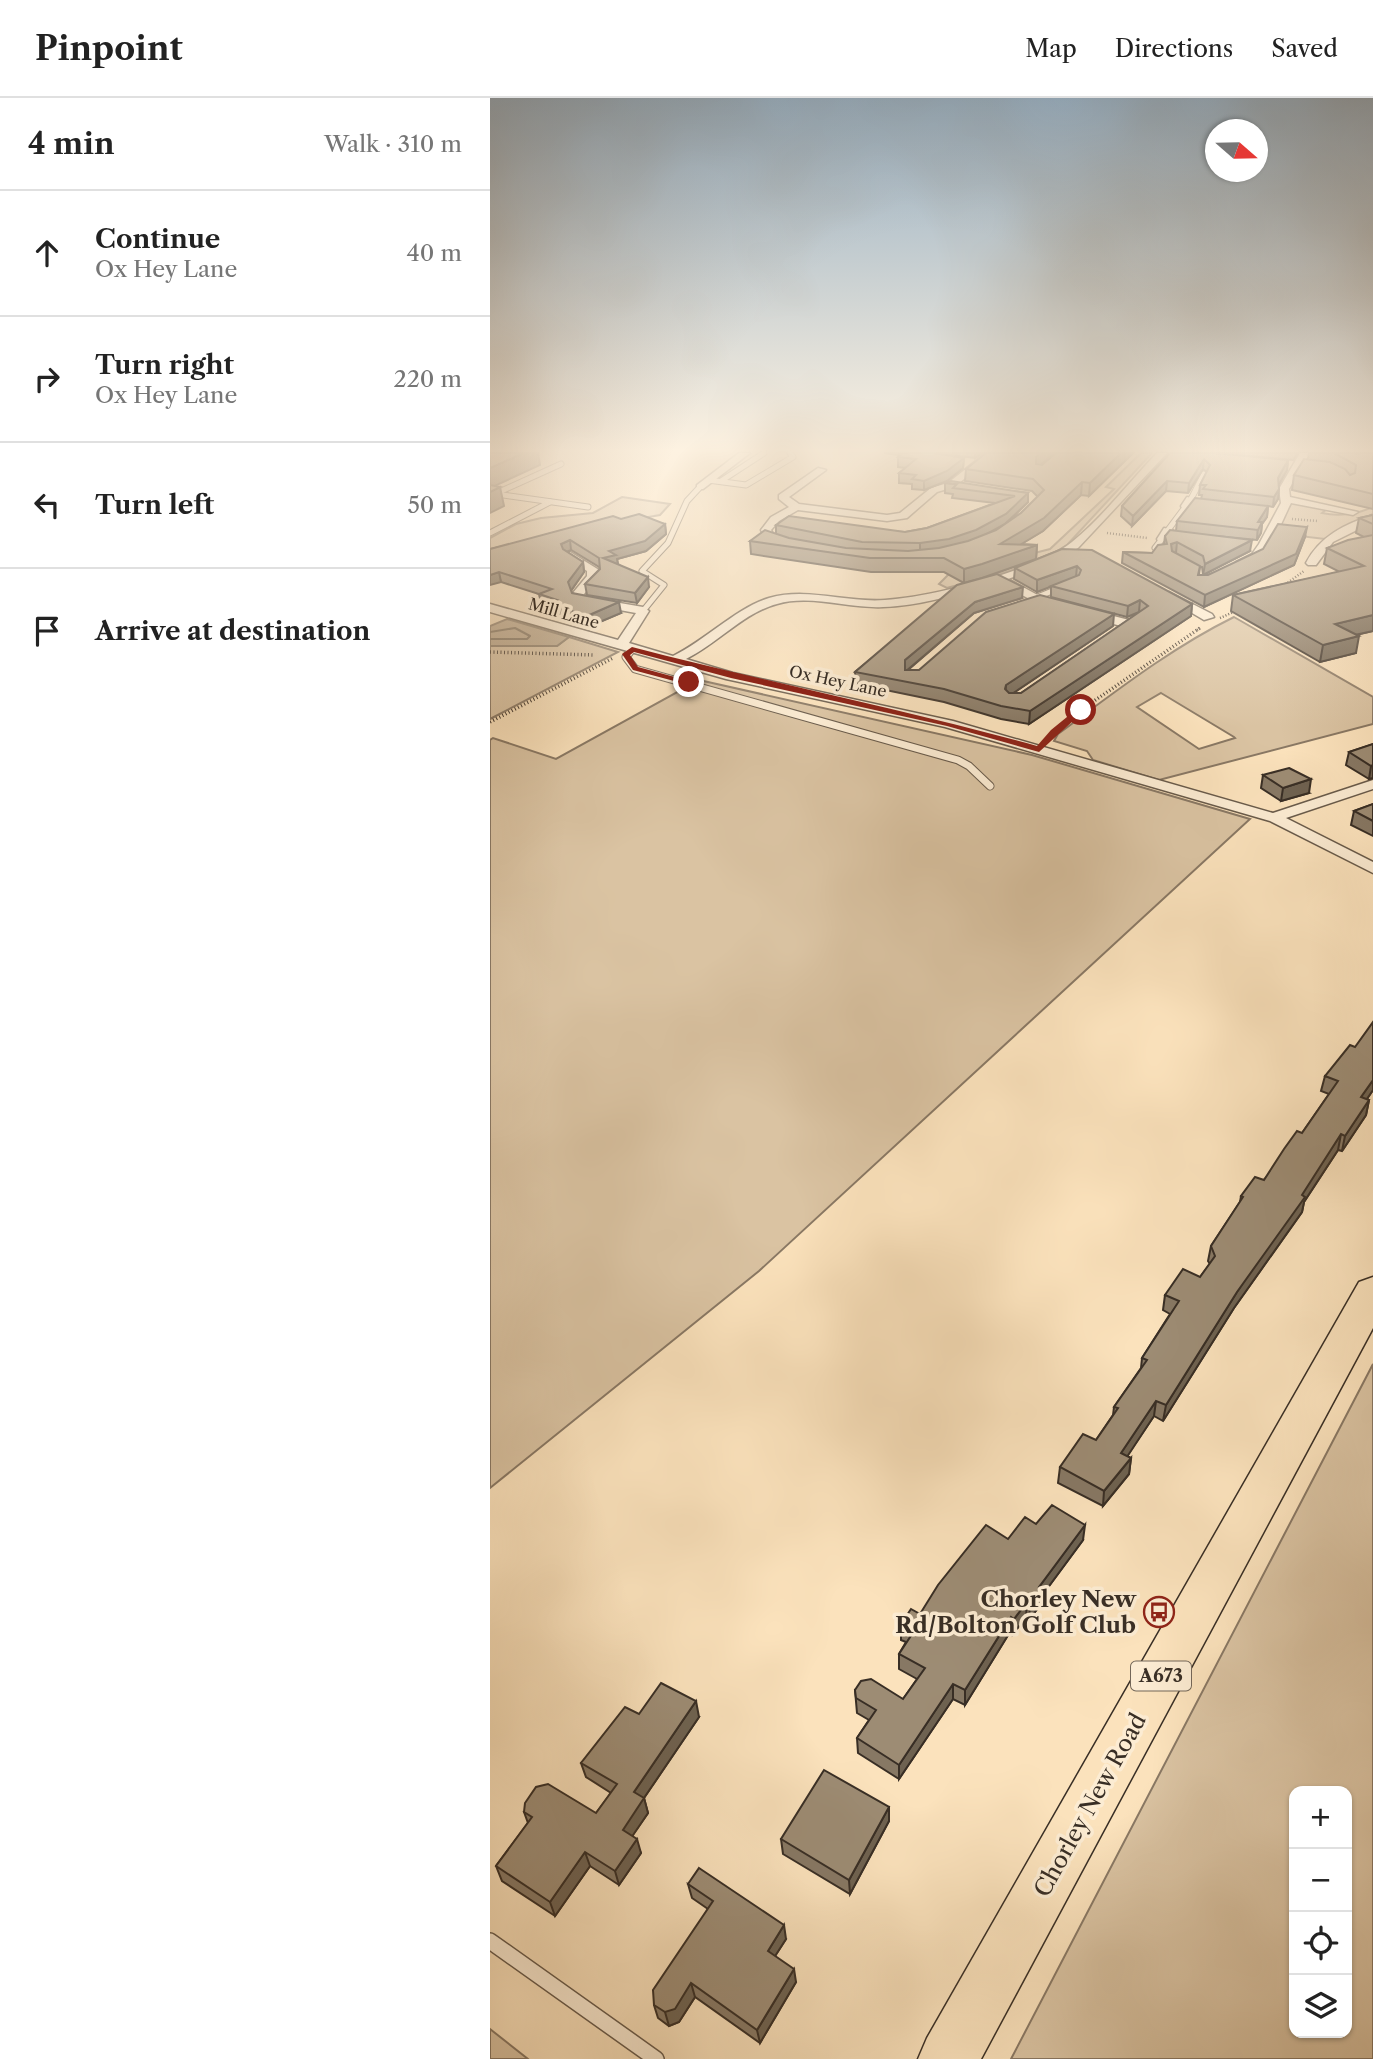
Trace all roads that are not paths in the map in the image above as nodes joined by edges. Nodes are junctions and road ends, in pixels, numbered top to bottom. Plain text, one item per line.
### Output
1 (666, 545) edge
2 (788, 545) edge
3 (1075, 545) joint
4 (1158, 545) edge
5 (1248, 545) edge
6 (1322, 545) edge
7 (1346, 545) edge
8 (794, 546) edge
9 (1350, 546) edge
10 (1262, 547) joint
11 (1088, 552) edge
12 (1162, 552) edge
13 (578, 556) edge
14 (1312, 563) road end
15 (1233, 567) edge
16 (999, 578) junction
17 (1065, 586) edge
18 (1162, 591) edge
19 (1037, 599) junction
20 (1016, 606) edge
21 (490, 608) edge
22 (643, 611) junction
23 (1212, 620) road end
24 (1128, 624) edge
25 (625, 650) junction
26 (672, 661) junction
27 (1373, 784) edge
28 (989, 786) dead end
29 (1275, 818) junction
30 (1373, 868) edge
31 (1373, 1292) edge
32 (490, 1941) edge
33 (656, 2059) edge
34 (948, 2059) edge

1 - 22 lane
2 - 8 street
3 - 11 street
3 - 16 street
4 - 12 lane
5 - 10 street
6 - 14 street
7 - 9 street
10 - 15 street
13 - 22 street
16 - 19 street
16 - 26 street
17 - 19 lane
18 - 23 street
19 - 20 street
19 - 24 street
21 - 25 street, Mill Lane
22 - 25 street
25 - 26 street, Ox Hey Lane
25 - 28 lane
26 - 29 street, Ox Hey Lane
27 - 29 street
29 - 30 street, Ox Hey Lane
31 - 34 highway, Chorley New Road / A673
32 - 33 lane

